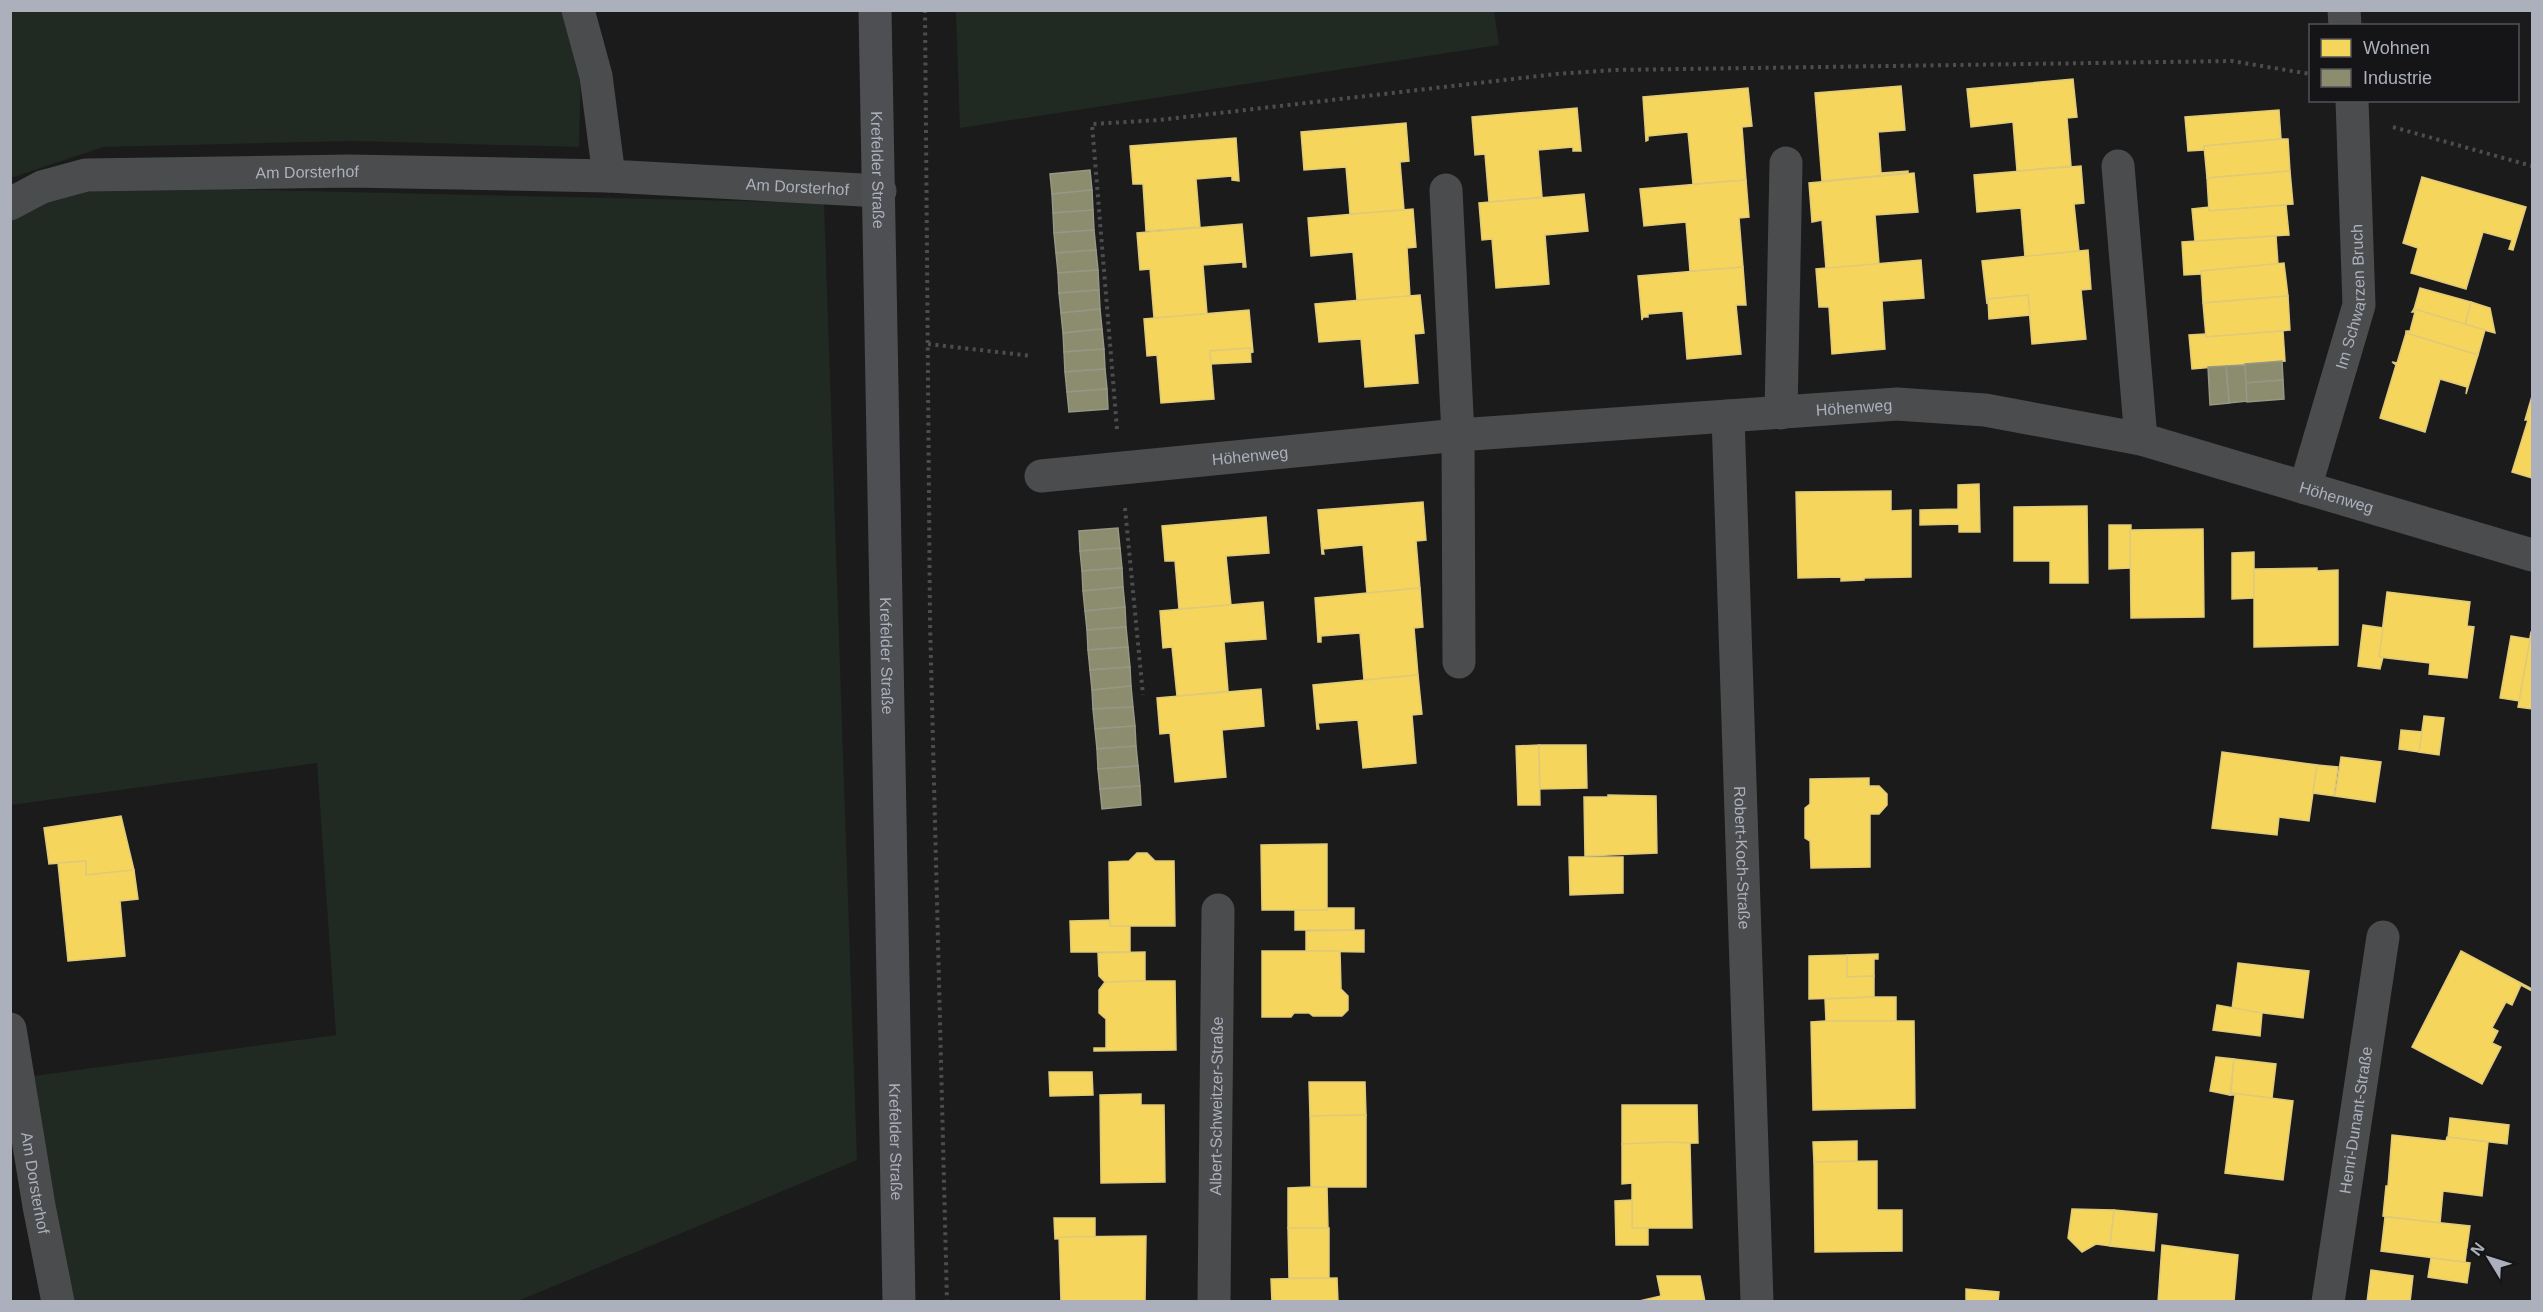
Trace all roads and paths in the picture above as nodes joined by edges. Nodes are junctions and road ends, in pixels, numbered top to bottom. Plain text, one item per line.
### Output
1 (578, 10) edge
2 (875, 10) edge
3 (925, 10) edge
4 (2309, 74) edge
5 (2352, 107) edge
6 (1094, 160) dead end
7 (1786, 163) dead end
8 (2118, 166) dead end
9 (2532, 166) edge
10 (609, 176) junction
11 (1446, 190) dead end
12 (880, 191) junction
13 (10, 204) edge
14 (928, 344) junction
15 (1032, 356) dead end
16 (1781, 412) junction
17 (1728, 416) junction
18 (1458, 435) junction
19 (2141, 439) junction
20 (1041, 476) dead end
21 (2305, 488) junction
22 (2532, 555) edge
23 (1459, 662) dead end
24 (1218, 910) dead end
25 (2383, 937) dead end
26 (10, 1029) edge
27 (58, 1302) edge
28 (899, 1302) edge
29 (947, 1302) edge
30 (1214, 1302) edge
31 (1757, 1302) edge
32 (2328, 1302) edge

1 - 10 street
2 - 12 main road, Krefelder Straße
3 - 14 path
4 - 6 path
5 - 9 path
5 - 21 street, Im Schwarzen Bruch
7 - 16 street
8 - 19 street
10 - 12 street, Am Dorsterhof
10 - 13 street, Am Dorsterhof
11 - 18 street
12 - 28 main road, Krefelder Straße
14 - 15 path
14 - 29 path
16 - 17 street, Höhenweg
16 - 19 street, Höhenweg
17 - 18 street, Höhenweg
17 - 31 street, Robert-Koch-Straße
18 - 20 street, Höhenweg
18 - 23 street
19 - 21 street, Höhenweg
21 - 22 street, Höhenweg
24 - 30 street, Albert-Schweitzer-Straße
25 - 32 street, Henri-Dunant-Straße
26 - 27 street, Am Dorsterhof

